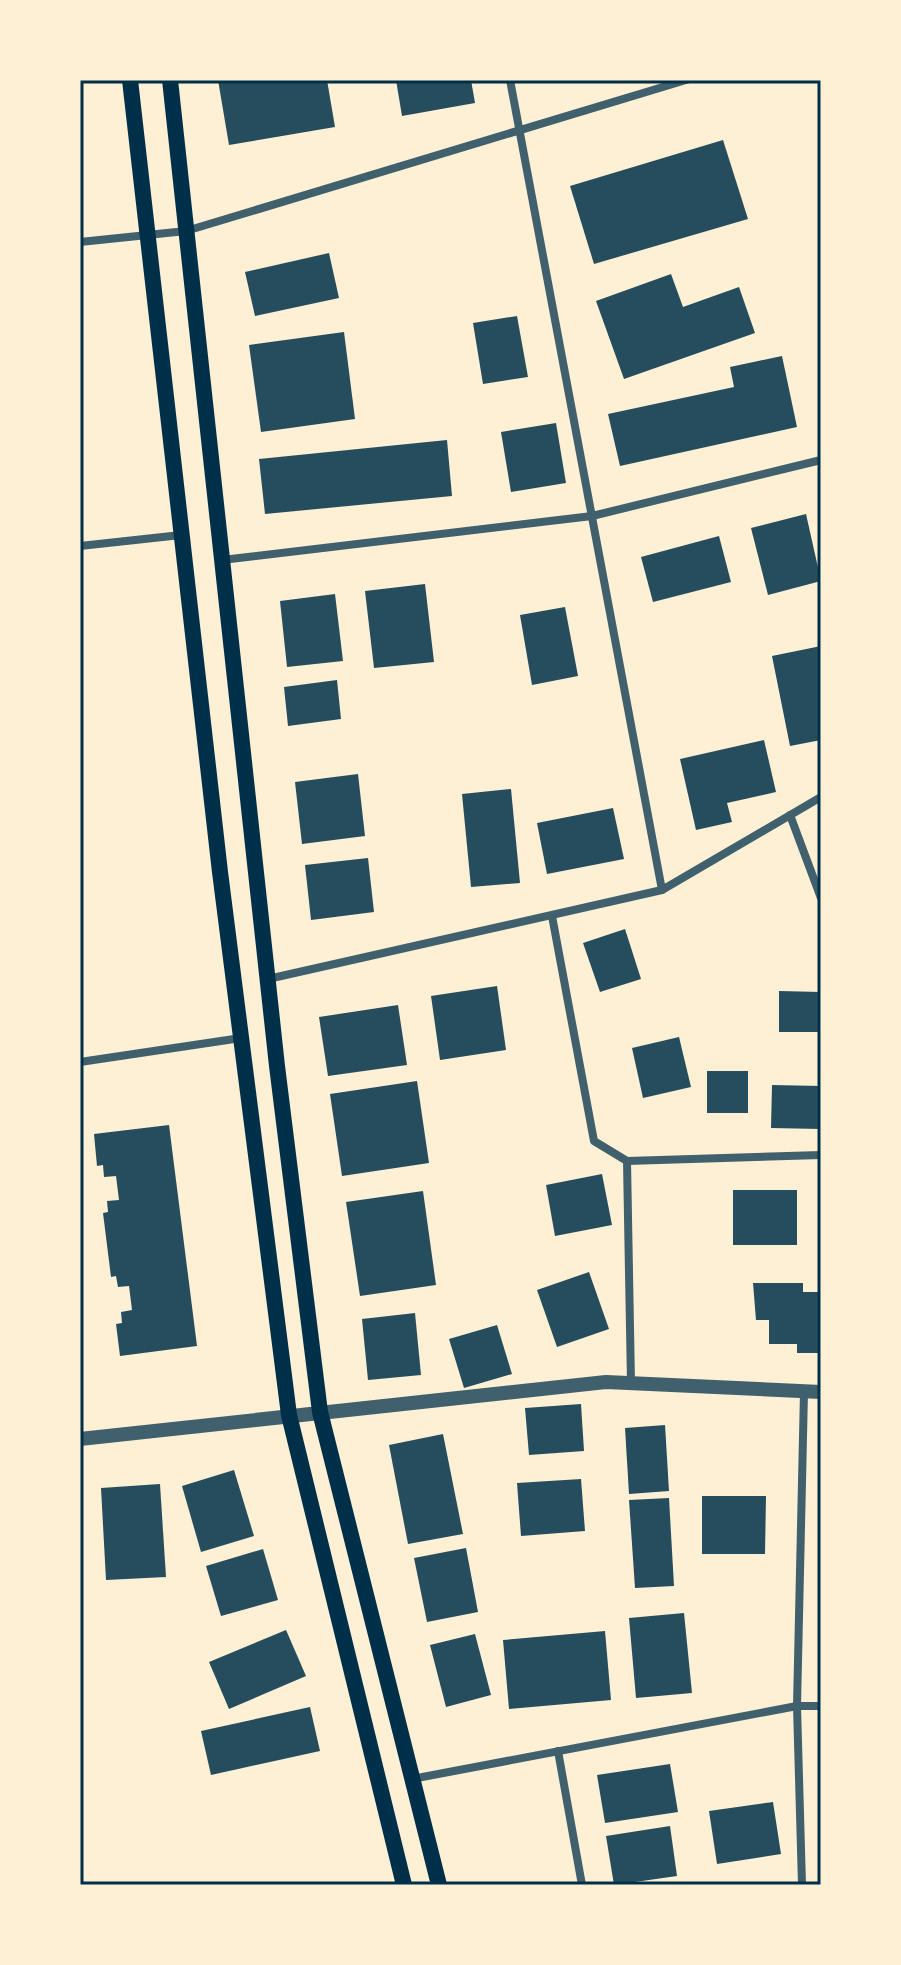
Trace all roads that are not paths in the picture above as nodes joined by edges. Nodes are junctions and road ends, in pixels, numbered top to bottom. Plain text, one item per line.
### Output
1 (130, 80) edge
2 (170, 80) edge
3 (510, 80) edge
4 (686, 80) edge
5 (521, 130) junction
6 (186, 231) junction
7 (147, 235) junction
8 (80, 242) edge
9 (821, 460) edge
10 (592, 516) junction
11 (181, 535) junction
12 (80, 546) edge
13 (222, 560) junction
14 (821, 797) edge
15 (790, 815) junction
16 (662, 890) junction
17 (821, 898) edge
18 (552, 916) junction
19 (267, 979) junction
20 (241, 1038) junction
21 (80, 1062) edge
22 (821, 1155) edge
23 (627, 1161) junction
24 (631, 1383) junction
25 (804, 1392) junction
26 (821, 1392) edge
27 (320, 1412) junction
28 (289, 1415) junction
29 (80, 1439) edge
30 (797, 1706) junction
31 (821, 1706) edge
32 (558, 1751) junction
33 (411, 1779) junction
34 (404, 1885) edge
35 (439, 1885) edge
36 (582, 1885) edge
37 (802, 1885) edge

1 - 7 main road
2 - 6 main road
3 - 5 street
4 - 5 street
5 - 6 street
5 - 10 street
6 - 7 street
6 - 13 main road
7 - 8 street
7 - 11 main road
9 - 10 street
10 - 13 street
10 - 16 street
11 - 12 street
11 - 20 main road
13 - 19 main road
14 - 15 street
15 - 16 street
15 - 17 street
16 - 18 street
18 - 19 street
18 - 23 street
19 - 27 main road
20 - 21 street
20 - 28 main road
22 - 23 street
23 - 24 street
24 - 25 street
24 - 27 street
25 - 26 street
25 - 30 street
27 - 28 street
27 - 33 main road
28 - 29 street
28 - 34 main road
30 - 31 street
30 - 32 street
30 - 37 street
32 - 33 street
32 - 36 street
33 - 35 main road

